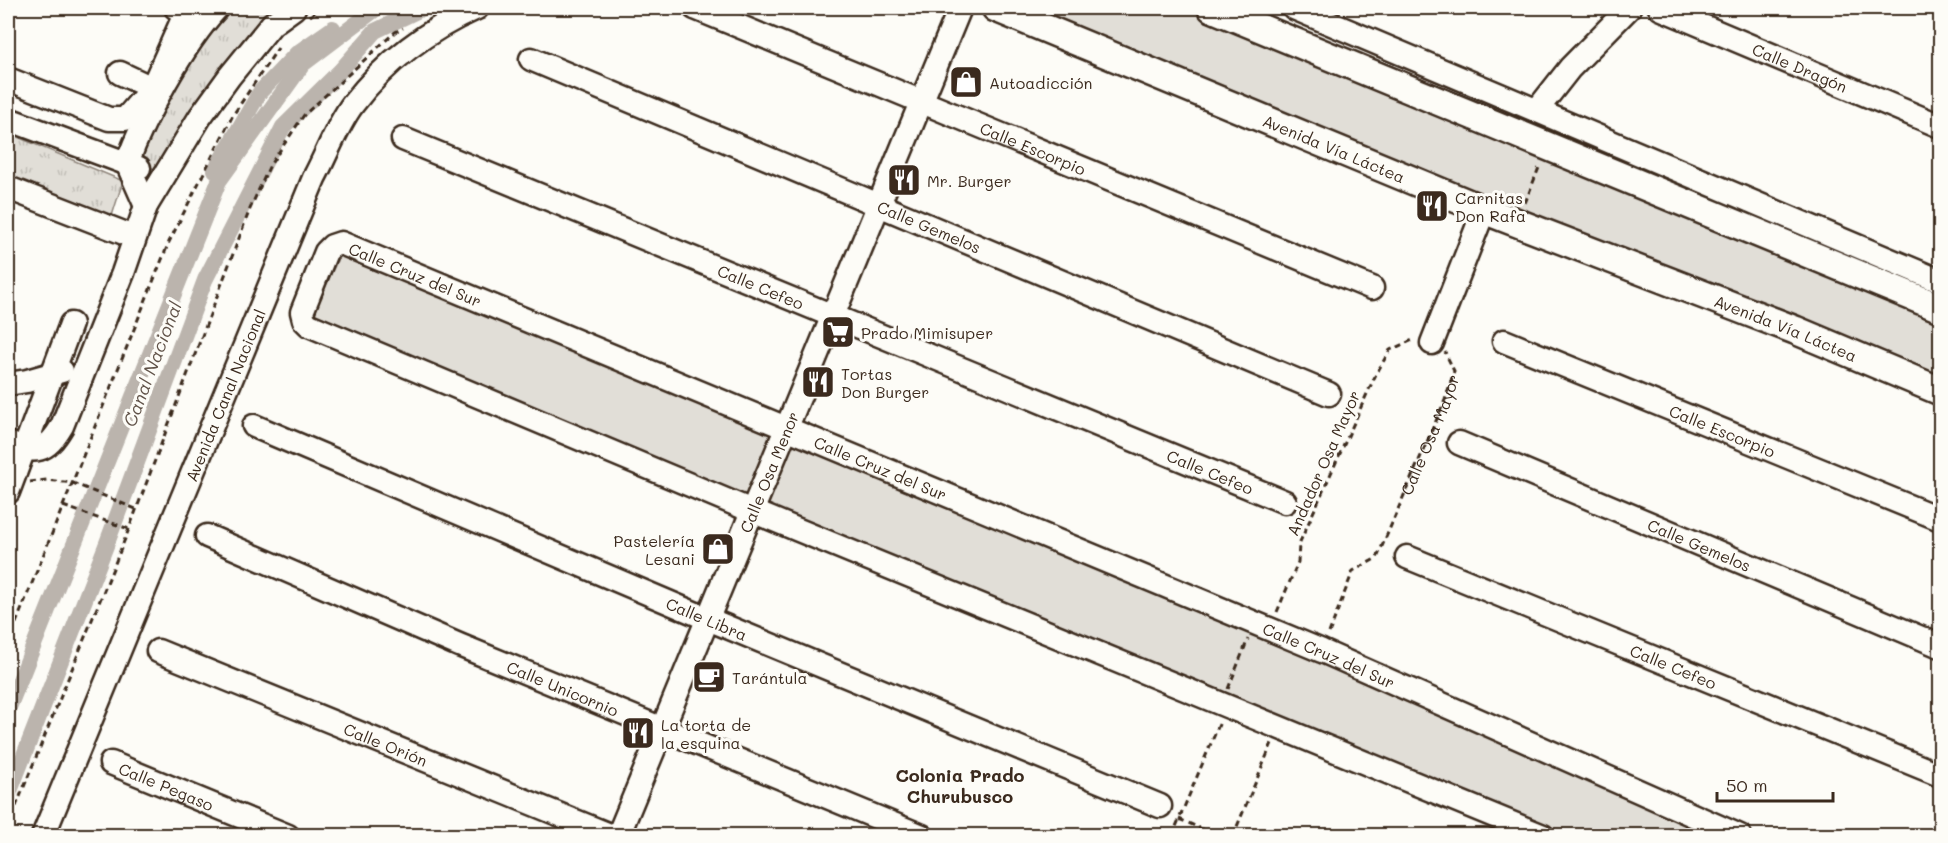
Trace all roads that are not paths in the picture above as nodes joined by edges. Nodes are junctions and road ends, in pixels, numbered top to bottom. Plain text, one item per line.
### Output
1 (217, 8) edge
2 (477, 8) edge
3 (695, 8) edge
4 (960, 8) edge
5 (996, 8) edge
6 (1212, 8) edge
7 (1294, 8) edge
8 (1629, 8) edge
9 (1660, 8) edge
10 (184, 9) edge
11 (300, 14) edge
12 (531, 59) dead end
13 (120, 73) dead end
14 (8, 79) edge
15 (152, 88) junction
16 (921, 100) junction
17 (1537, 110) junction
18 (8, 118) edge
19 (1941, 126) edge
20 (404, 139) dead end
21 (127, 163) junction
22 (162, 178) junction
23 (8, 188) edge
24 (146, 206) junction
25 (878, 206) junction
26 (1484, 210) junction
27 (134, 237) junction
28 (1941, 281) edge
29 (1372, 288) dead end
30 (1941, 308) edge
31 (832, 317) junction
32 (71, 324) dead end
33 (1504, 341) dead end
34 (1432, 343) road end
35 (87, 365) junction
36 (51, 374) junction
37 (8, 384) edge
38 (1941, 391) edge
39 (1329, 394) dead end
40 (254, 426) dead end
41 (786, 428) junction
42 (1459, 443) dead end
43 (16, 446) edge
44 (10, 484) edge
45 (1285, 502) dead end
46 (752, 511) junction
47 (1941, 519) edge
48 (207, 536) dead end
49 (1407, 557) dead end
50 (708, 619) junction
51 (1941, 646) edge
52 (158, 651) dead end
53 (662, 729) junction
54 (111, 762) dead end
55 (1941, 775) edge
56 (1160, 806) dead end
57 (43, 836) edge
58 (288, 836) edge
59 (612, 836) edge
60 (618, 836) edge
61 (921, 836) edge
62 (1543, 836) edge
63 (1740, 836) edge

1 - 21 street
2 - 57 street, Avenida Canal Nacional
3 - 16 street, Calle Escorpio
4 - 16 street, Calle Osa Menor
5 - 26 main road, Avenida Vía Láctea
6 - 30 main road
7 - 17 street
8 - 17 street
9 - 19 street, Calle Dragón
10 - 15 street
11 - 22 street
12 - 25 street, Calle Gemelos
13 - 15 street
14 - 15 street
16 - 25 street, Calle Osa Menor
16 - 29 street, Calle Escorpio
17 - 28 street
18 - 21 street
20 - 31 street, Calle Cefeo
21 - 22 street
21 - 24 street
22 - 24 street
23 - 27 street
24 - 27 street
25 - 31 street, Calle Osa Menor
25 - 39 street, Calle Gemelos
26 - 34 street
26 - 38 main road, Avenida Vía Láctea
27 - 35 street
31 - 41 street, Calle Osa Menor
31 - 45 street, Calle Cefeo
32 - 36 street
33 - 47 street, Calle Escorpio
35 - 36 street
35 - 43 street
36 - 37 street
36 - 43 street
40 - 50 street, Calle Libra
41 - 46 street, Calle Osa Menor
41 - 46 street, Calle Cruz del Sur
41 - 63 street, Calle Cruz del Sur
42 - 51 street, Calle Gemelos
43 - 44 street
46 - 50 street, Calle Osa Menor
46 - 62 street, Calle Cruz del Sur
48 - 53 street, Calle Unicornio
49 - 55 street, Calle Cefeo
50 - 53 street, Calle Osa Menor
50 - 56 street, Calle Libra
52 - 59 street, Calle Orión
53 - 60 street, Calle Osa Menor
53 - 61 street, Calle Unicornio
54 - 58 street, Calle Pegaso

